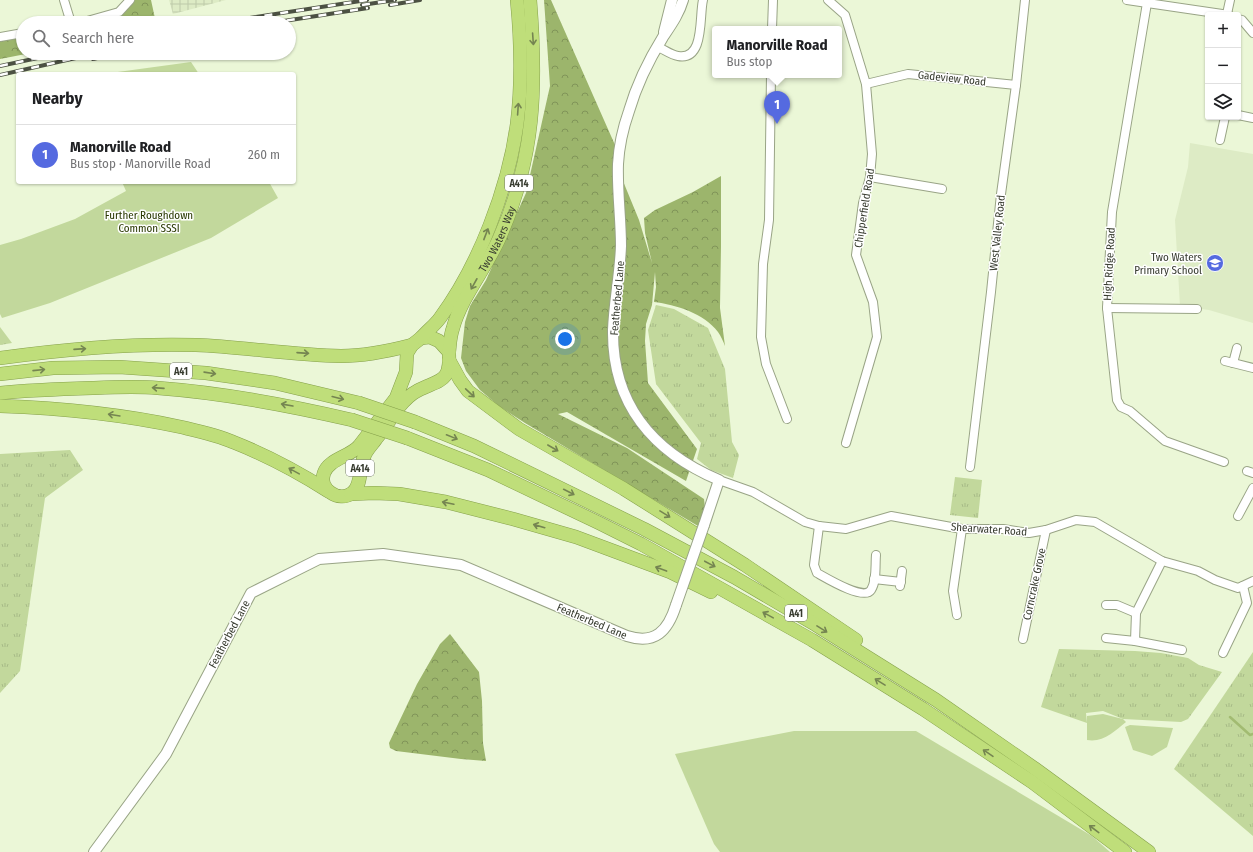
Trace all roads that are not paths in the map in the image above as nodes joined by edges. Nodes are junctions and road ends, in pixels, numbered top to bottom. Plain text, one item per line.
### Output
1 (64, 0) edge
2 (130, 0) edge
3 (518, 0) edge
4 (530, 0) edge
5 (672, 0) edge
6 (684, 0) edge
7 (702, 0) edge
8 (773, 0) edge
9 (828, 0) edge
10 (1025, 0) edge
11 (1127, 0) edge
12 (1230, 0) edge
13 (1147, 3) junction
14 (1158, 3) edge
15 (1206, 12) edge
16 (1228, 12) edge
17 (69, 16) edge
18 (105, 16) edge
19 (1241, 20) edge
20 (772, 26) edge
21 (1253, 33) edge
22 (16, 34) edge
23 (0, 37) edge
24 (660, 43) junction
25 (771, 78) edge
26 (866, 84) junction
27 (1016, 85) junction
28 (1241, 116) edge
29 (1253, 118) edge
30 (1224, 120) edge
31 (1220, 140) dead end
32 (870, 177) junction
33 (942, 189) dead end
34 (1107, 308) junction
35 (1197, 309) dead end
36 (417, 341) junction
37 (1237, 348) dead end
38 (449, 356) junction
39 (0, 358) edge
40 (1253, 368) edge
41 (0, 374) edge
42 (0, 393) edge
43 (0, 406) edge
44 (787, 419) dead end
45 (846, 443) dead end
46 (1224, 462) dead end
47 (970, 467) dead end
48 (719, 480) junction
49 (1253, 488) edge
50 (328, 491) junction
51 (352, 494) junction
52 (1238, 516) dead end
53 (820, 526) junction
54 (962, 529) junction
55 (1046, 530) junction
56 (876, 555) dead end
57 (1162, 561) junction
58 (902, 571) dead end
59 (874, 579) junction
60 (1253, 581) edge
61 (1243, 586) junction
62 (749, 605) junction
63 (1106, 605) dead end
64 (1136, 613) junction
65 (957, 615) dead end
66 (1106, 638) dead end
67 (1023, 639) dead end
68 (1135, 641) junction
69 (1182, 650) dead end
70 (1223, 653) dead end
71 (936, 700) junction
72 (94, 852) edge
73 (1125, 852) edge
74 (1149, 852) edge

1 - 17 street
2 - 18 street
36 -> 3 highway, Two Waters Way / A414
4 -> 38 highway, Two Waters Way / A414
5 - 24 street, Featherbed Lane
6 - 24 street, Featherbed Lane
7 - 24 street
8 - 20 street
9 - 26 street, Chipperfield Road
10 - 27 street, West Valley Road
11 - 13 street
12 - 16 street
13 - 14 street
13 - 34 street, High Ridge Road
14 - 15 street
19 - 21 street
22 - 23 street
24 - 48 street, Featherbed Lane
25 - 44 street
26 - 27 street, Gadeview Road
26 - 32 street, Chipperfield Road
27 - 47 street, West Valley Road
28 - 29 street
30 - 31 street
32 - 33 street
32 - 45 street, Chipperfield Road
34 - 35 street
34 - 46 street, High Ridge Road
36 - 38 highway
39 -> 36 highway
36 - 50 highway, A414
37 - 40 street
38 - 51 highway, A414
38 -> 71 highway
41 -> 71 highway, A41, bridge
62 -> 42 highway, A41, bridge
50 -> 43 highway
48 - 53 street, Shearwater Road
48 - 72 street, Featherbed Lane, bridge
49 - 52 street
50 - 51 highway
62 -> 51 highway, A41
53 - 54 street, Shearwater Road
53 - 59 street
54 - 55 street, Shearwater Road
54 - 65 street
55 - 57 street, Shearwater Road
55 - 67 street, Corncrake Grove
56 - 59 street
57 - 61 street, Shearwater Road
57 - 64 street
58 - 59 street
60 - 61 street
61 - 70 street
73 -> 62 highway, A41
63 - 64 street
64 - 68 street
66 - 68 street
68 - 69 street
71 - 74 highway, A41

